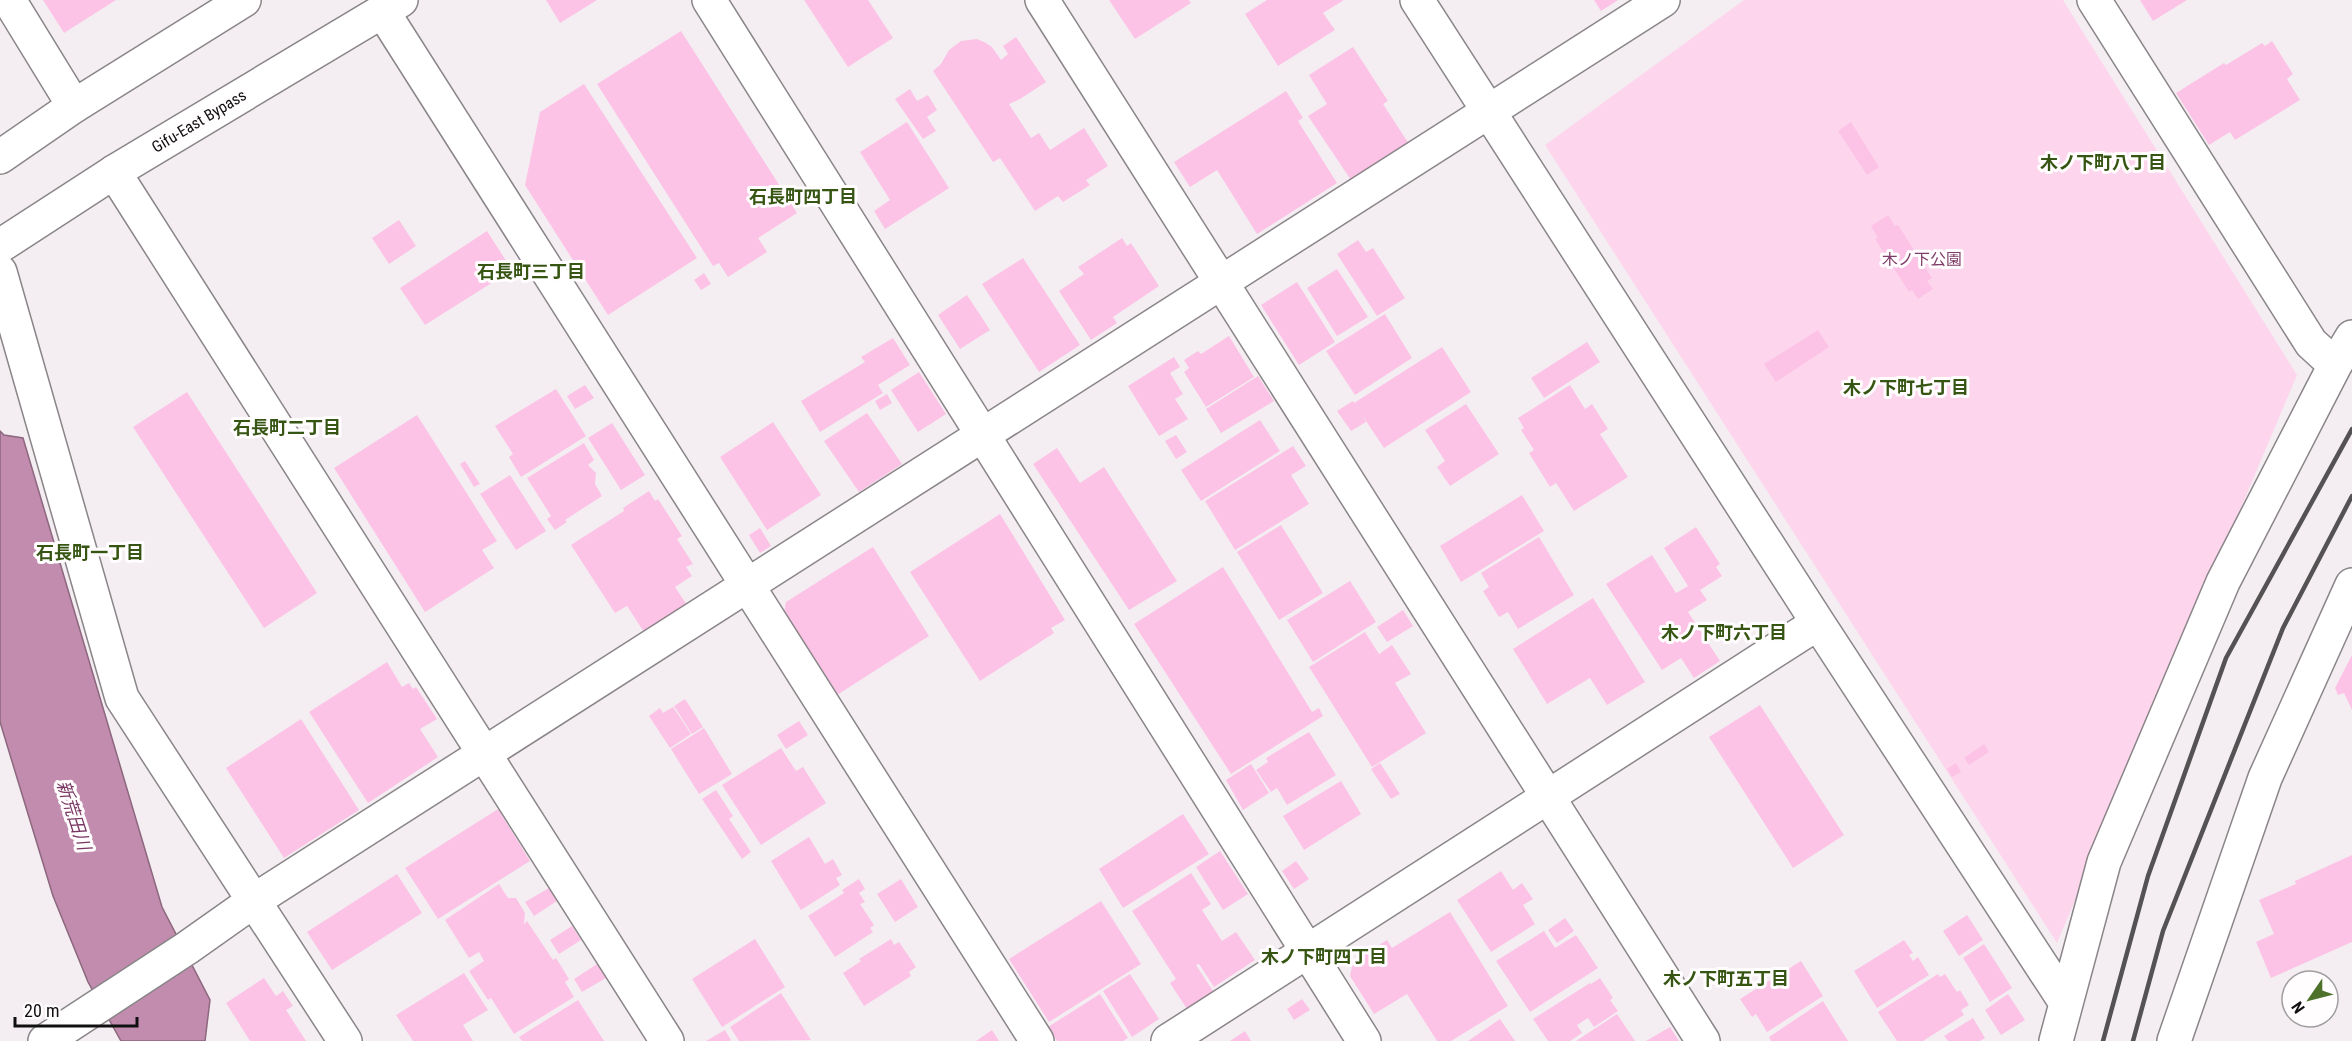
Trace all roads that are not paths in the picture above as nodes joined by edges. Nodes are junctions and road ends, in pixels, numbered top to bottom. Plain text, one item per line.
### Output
1 (9, 0) edge
2 (244, 0) edge
3 (709, 0) edge
4 (1042, 0) edge
5 (1417, 0) edge
6 (1663, 0) edge
7 (2094, 0) edge
8 (392, 6) edge
9 (74, 106) junction
10 (1489, 111) junction
11 (0, 157) edge
12 (114, 172) junction
13 (0, 246) edge
14 (0, 272) edge
15 (1221, 282) junction
16 (2352, 336) edge
17 (2335, 366) junction
18 (982, 435) junction
19 (747, 585) junction
20 (2352, 585) edge
21 (1818, 623) junction
22 (483, 754) junction
23 (1548, 796) junction
24 (255, 900) junction
25 (1308, 952) junction
26 (2066, 1003) junction
27 (45, 1041) edge
28 (345, 1041) edge
29 (667, 1041) edge
30 (1037, 1041) edge
31 (1168, 1041) edge
32 (1364, 1041) edge
33 (1704, 1041) edge
34 (2056, 1041) edge
35 (2174, 1041) edge

1 - 9 main road
2 - 9 main road
3 - 18 main road
4 - 15 main road
5 - 10 main road
6 - 10 main road
7 - 17 main road
8 - 12 main road, Gifu-East Bypass
8 - 19 main road
9 - 11 main road
10 - 15 main road
10 - 21 main road
12 - 13 main road, Gifu-East Bypass
12 - 22 main road
14 - 24 main road
15 - 18 main road
15 - 23 main road
16 - 17 main road
17 - 26 main road
18 - 19 main road
18 - 25 main road
19 - 22 main road
19 - 30 main road
20 - 35 main road
21 - 23 main road
21 - 26 main road
22 - 24 main road
22 - 29 main road
23 - 25 main road
23 - 33 main road
24 - 27 main road
24 - 28 main road
25 - 31 main road
25 - 32 main road
26 - 34 main road

